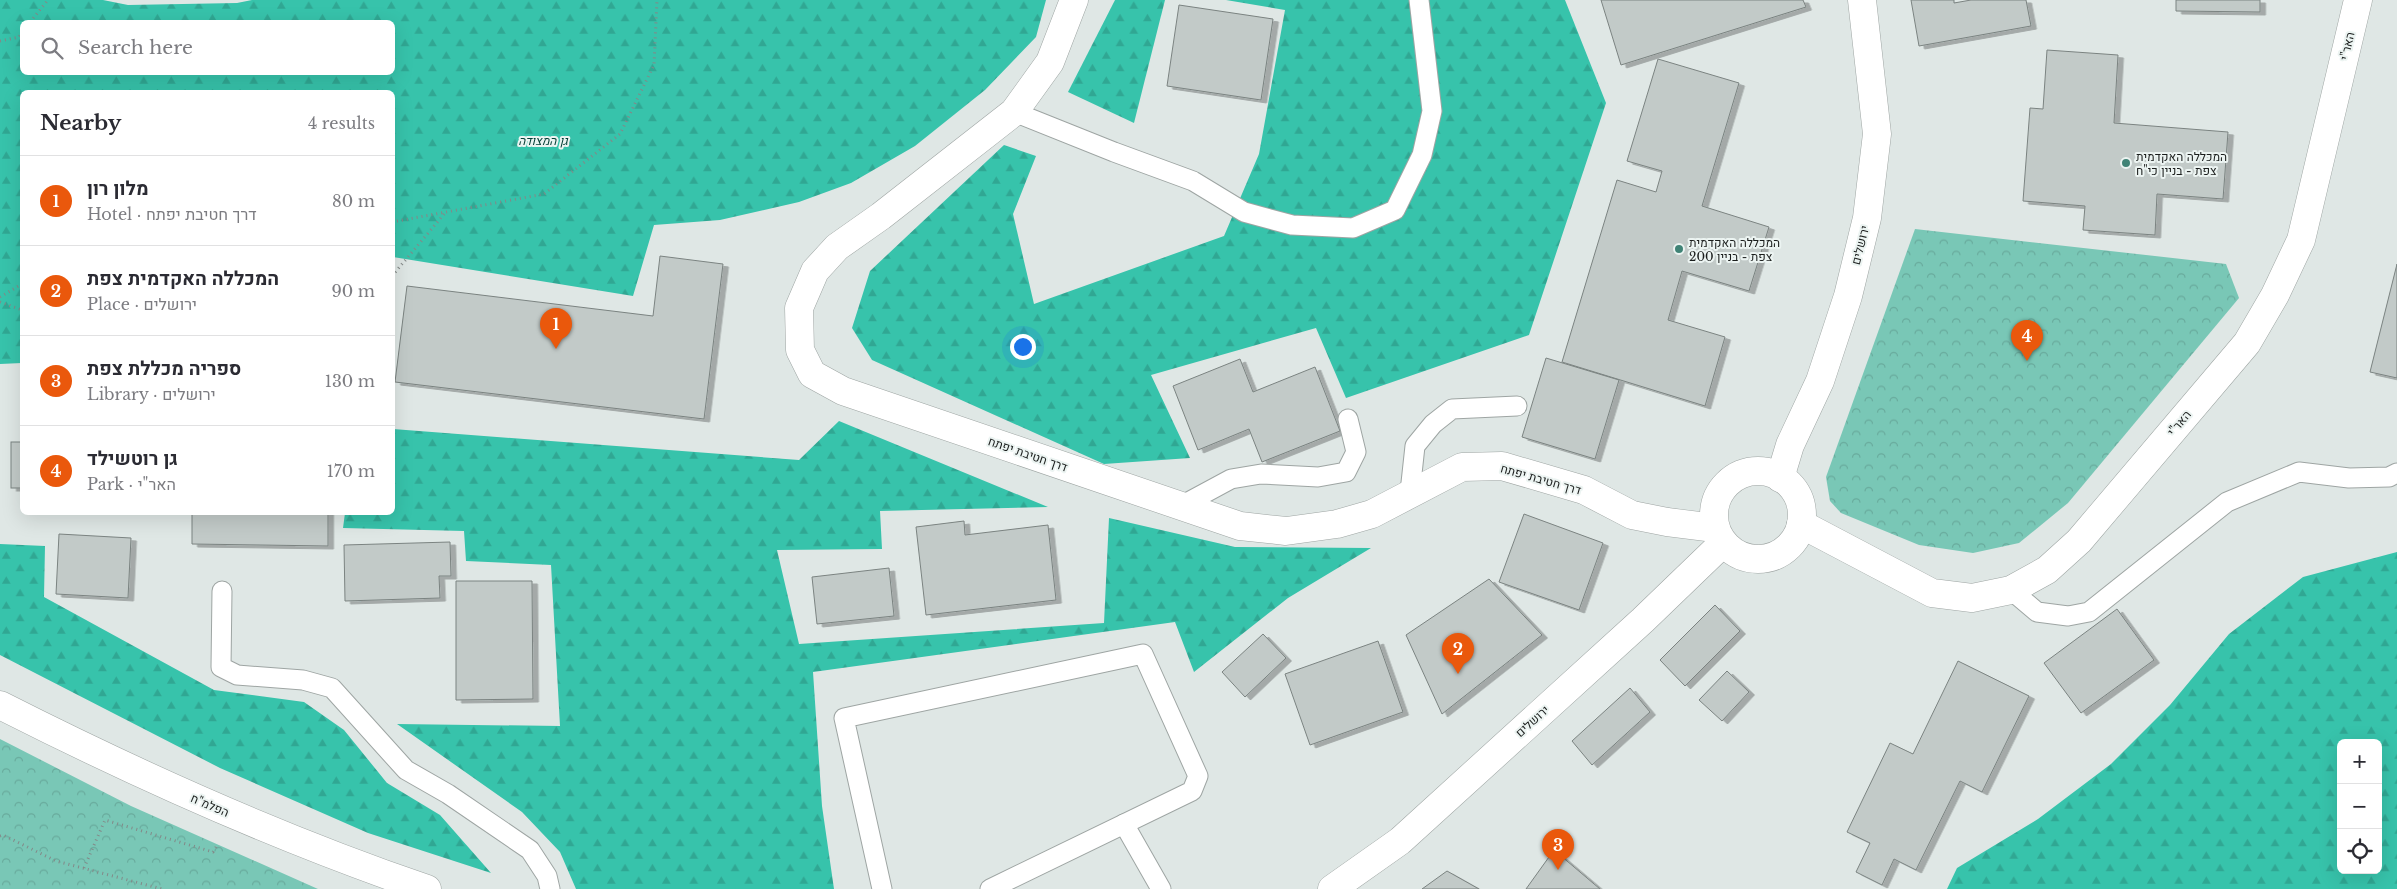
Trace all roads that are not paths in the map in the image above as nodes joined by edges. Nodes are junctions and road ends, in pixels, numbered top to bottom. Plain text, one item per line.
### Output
1 (1074, 0) edge
2 (1419, 0) edge
3 (1862, 0) edge
4 (2358, 0) edge
5 (1014, 112) junction
6 (1517, 406) dead end
7 (1348, 418) dead end
8 (2397, 473) edge
9 (1780, 478) junction
10 (1410, 492) junction
11 (1179, 507) junction
12 (1801, 524) junction
13 (1719, 536) junction
14 (2011, 590) junction
15 (222, 591) dead end
16 (0, 705) edge
17 (1124, 824) junction
18 (427, 889) edge
19 (550, 889) edge
20 (882, 889) edge
21 (990, 889) edge
22 (1161, 889) edge
23 (1332, 889) edge

1 - 5 street, דרך חטיבת יפתח
2 - 5 lane
3 - 9 street, ירושלים
4 - 14 street, האר"י
5 - 11 street, דרך חטיבת יפתח
6 - 10 lane
7 - 11 lane
8 - 14 lane
9 - 12 street
9 - 13 street
10 - 11 street, דרך חטיבת יפתח
10 - 13 street, דרך חטיבת יפתח
12 - 13 street
12 - 14 street, האר"י
13 - 23 street, ירושלים
15 - 19 lane
16 - 18 street, הפלמ"ח
17 - 20 lane
17 - 21 lane
17 - 22 lane

